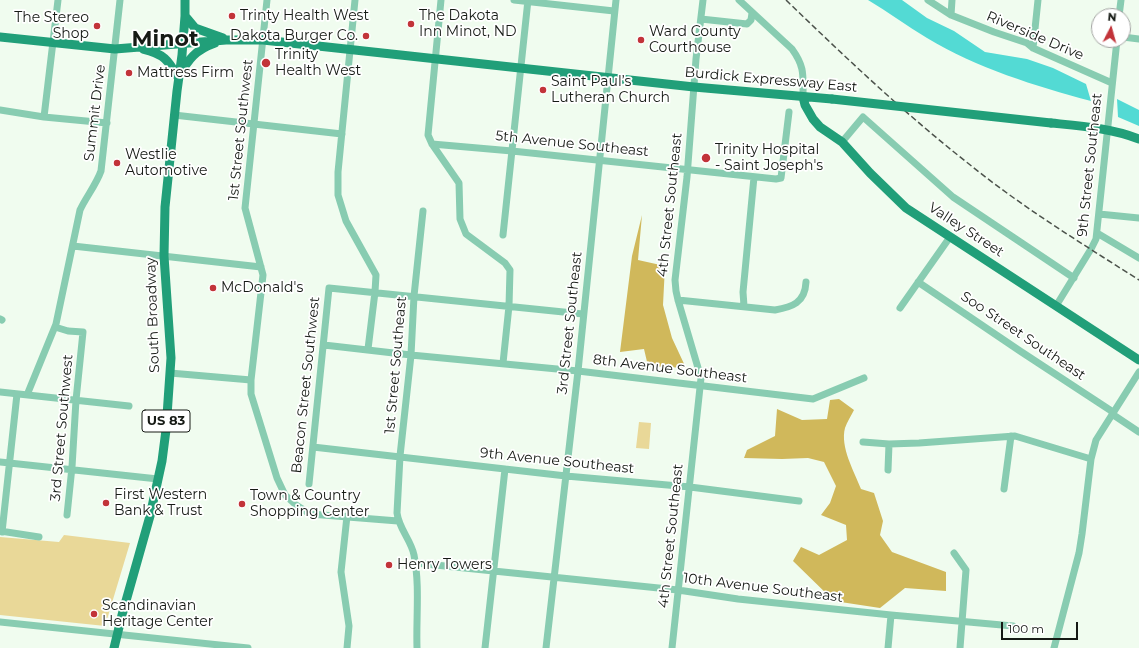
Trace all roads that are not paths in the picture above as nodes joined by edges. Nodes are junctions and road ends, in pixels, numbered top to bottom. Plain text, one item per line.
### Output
1 (58, 0) edge
2 (120, 0) edge
3 (185, 0) edge
4 (267, 0) edge
5 (355, 0) edge
6 (441, 0) edge
7 (514, 0) edge
8 (616, 0) edge
9 (703, 0) edge
10 (739, 0) edge
11 (928, 0) edge
12 (952, 0) edge
13 (1038, 0) edge
14 (528, 1) edge
15 (614, 11) junction
16 (752, 13) junction
17 (951, 15) junction
18 (185, 16) junction
19 (701, 19) junction
20 (0, 37) edge
21 (226, 40) junction
22 (263, 40) junction
23 (54, 43) junction
24 (183, 44) junction
25 (135, 48) junction
26 (1033, 48) junction
27 (1115, 48) edge
28 (115, 49) junction
29 (350, 50) junction
30 (436, 59) junction
31 (520, 68) junction
32 (178, 77) junction
33 (608, 77) junction
34 (1112, 83) junction
35 (694, 87) junction
36 (803, 96) junction
37 (0, 110) edge
38 (789, 112) dead end
39 (174, 115) junction
40 (44, 117) junction
41 (107, 123) junction
42 (254, 124) junction
43 (1107, 130) junction
44 (342, 134) junction
45 (1139, 139) edge
46 (842, 142) junction
47 (432, 144) junction
48 (512, 151) junction
49 (599, 160) junction
50 (688, 169) junction
51 (754, 177) junction
52 (423, 211) dead end
53 (1099, 214) junction
54 (1139, 218) edge
55 (1097, 233) junction
56 (503, 236) dead end
57 (950, 237) junction
58 (73, 246) junction
59 (164, 256) junction
60 (1139, 258) edge
61 (261, 267) junction
62 (1074, 278) junction
63 (806, 282) dead end
64 (918, 282) junction
65 (375, 292) junction
66 (414, 296) junction
67 (678, 300) junction
68 (509, 306) junction
69 (744, 306) junction
70 (1056, 306) junction
71 (900, 308) dead end
72 (583, 314) junction
73 (55, 327) junction
74 (324, 345) junction
75 (368, 349) junction
76 (412, 355) junction
77 (1139, 360) edge
78 (503, 363) junction
79 (578, 371) junction
80 (1139, 372) edge
81 (170, 373) junction
82 (864, 378) dead end
83 (251, 380) junction
84 (700, 385) junction
85 (0, 392) edge
86 (17, 394) junction
87 (27, 395) junction
88 (76, 400) junction
89 (129, 406) dead end
90 (1112, 413) junction
91 (1139, 432) edge
92 (1011, 436) junction
93 (863, 442) dead end
94 (889, 444) junction
95 (313, 447) junction
96 (400, 456) junction
97 (1091, 458) junction
98 (0, 462) edge
99 (10, 463) junction
100 (506, 469) junction
101 (72, 470) junction
102 (888, 470) dead end
103 (566, 476) junction
104 (158, 479) junction
105 (309, 484) dead end
106 (690, 487) junction
107 (1004, 489) dead end
108 (799, 501) dead end
109 (67, 515) dead end
110 (347, 516) junction
111 (398, 521) junction
112 (1, 532) edge
113 (40, 537) dead end
114 (954, 554) dead end
115 (416, 563) junction
116 (494, 571) junction
117 (555, 578) junction
118 (678, 590) junction
119 (891, 615) junction
120 (0, 622) edge
121 (962, 622) junction
122 (1012, 626) dead end
123 (117, 634) junction
124 (193, 645) edge
125 (114, 648) edge
126 (248, 648) edge
127 (347, 648) edge
128 (417, 648) edge
129 (485, 648) edge
130 (546, 648) edge
131 (672, 648) edge
132 (888, 648) edge
133 (960, 648) edge
134 (1054, 648) edge

1 - 23 street
2 - 28 street, Summit Drive
3 - 18 main road, South Broadway / US 83
4 - 22 street, 1st Street Southwest
5 - 29 street
6 - 30 street
7 - 14 street
8 - 15 street, 3rd Street Southeast
9 - 19 street, 4th Street Southeast
10 - 16 street
11 - 17 street, Riverside Drive
12 - 17 street
13 - 26 street
14 - 15 street
14 - 31 street
15 - 33 street, 3rd Street Southeast
16 - 19 street
16 - 36 street
17 - 26 street, Riverside Drive
18 - 21 main road
18 - 24 main road, South Broadway / US 83
19 - 35 street, 4th Street Southeast
20 - 23 main road
21 - 22 main road, Burdick Expressway East
21 - 24 main road
21 - 32 main road
22 - 29 main road, Burdick Expressway East
22 - 42 street, 1st Street Southwest
23 - 28 main road
23 - 40 street
24 - 25 main road
24 - 32 main road, South Broadway / US 83
25 - 28 main road
25 - 32 main road
26 - 34 street, Riverside Drive
27 - 34 street, 9th Street Southeast
28 - 41 street, Summit Drive
29 - 30 main road, Burdick Expressway East
29 - 44 street
30 - 31 main road, Burdick Expressway East
30 - 47 street
31 - 33 main road, Burdick Expressway East
31 - 48 street
32 - 39 main road, South Broadway / US 83
33 - 35 main road, Burdick Expressway East
33 - 49 street, 3rd Street Southeast
34 - 43 street, 9th Street Southeast
35 - 36 main road, Burdick Expressway East
35 - 50 street, 4th Street Southeast
36 - 43 main road, Burdick Expressway East, bridge
36 - 46 main road, Valley Street
37 - 40 street
38 - 51 street, 5th Avenue Southeast
39 - 42 street
39 - 59 main road, South Broadway / US 83
40 - 41 street
41 - 58 street, Summit Drive
42 - 44 street
42 - 61 street, 1st Street Southwest
43 - 45 main road, Burdick Expressway East
43 - 53 street, 9th Street Southeast
44 - 65 street
46 - 57 main road, Valley Street
46 - 62 street
47 - 48 street, 5th Avenue Southeast
47 - 68 street
48 - 49 street, 5th Avenue Southeast
48 - 56 street
49 - 50 street, 5th Avenue Southeast
49 - 72 street, 3rd Street Southeast
50 - 51 street, 5th Avenue Southeast
50 - 67 street, 4th Street Southeast
51 - 69 street
52 - 66 street, 1st Street Southeast
53 - 54 street
53 - 55 street, 9th Street Southeast
55 - 60 street
55 - 62 street, 9th Street Southeast
57 - 64 street
57 - 70 main road, Valley Street
58 - 59 street
58 - 73 street, Summit Drive
59 - 61 street
59 - 81 main road, South Broadway / US 83
61 - 83 street, 1st Street Southwest
62 - 70 street, 9th Street Southeast
63 - 69 street
64 - 71 street
64 - 90 street, Soo Street Southeast
65 - 66 street
65 - 74 street, Beacon Street Southwest
65 - 75 street
66 - 68 street
66 - 76 street, 1st Street Southeast
67 - 69 street
67 - 84 street, 4th Street Southeast
68 - 72 street
68 - 78 street
70 - 77 main road, Valley Street
72 - 79 street, 3rd Street Southeast
73 - 87 street, Summit Drive
73 - 88 street, 3rd Street Southwest
74 - 75 street, 8th Avenue Southeast
74 - 95 street, Beacon Street Southwest
75 - 76 street, 8th Avenue Southeast
76 - 78 street, 8th Avenue Southeast
76 - 96 street, 1st Street Southeast
78 - 79 street, 8th Avenue Southeast
79 - 84 street, 8th Avenue Southeast
79 - 103 street, 3rd Street Southeast
80 - 90 street
81 - 83 street
81 - 104 main road, South Broadway / US 83
82 - 84 street, 8th Avenue Southeast
83 - 110 street, 1st Street Southwest
84 - 106 street, 4th Street Southeast
85 - 86 street
86 - 87 street
86 - 99 street
87 - 88 street
88 - 89 street
88 - 101 street, 3rd Street Southwest
90 - 91 street, Soo Street Southeast
90 - 97 street
92 - 94 street
92 - 97 street
92 - 107 street
93 - 94 street
94 - 102 street
95 - 96 street, 9th Avenue Southeast
95 - 105 street, Beacon Street Southwest
96 - 100 street, 9th Avenue Southeast
96 - 111 street, 1st Street Southeast
97 - 134 street
98 - 99 street
99 - 101 street
99 - 112 street
100 - 103 street, 9th Avenue Southeast
100 - 116 street
101 - 104 street
101 - 109 street, 3rd Street Southwest
103 - 106 street, 9th Avenue Southeast
103 - 117 street, 3rd Street Southeast
104 - 123 main road, South Broadway / US 83
106 - 108 street, 9th Avenue Southeast
106 - 118 street, 4th Street Southeast
110 - 111 street, 1st Street Southwest
110 - 127 street
111 - 115 street
112 - 113 street
114 - 121 street
115 - 116 street, 10th Avenue Southeast
115 - 128 street
116 - 117 street, 10th Avenue Southeast
116 - 129 street
117 - 118 street, 10th Avenue Southeast
117 - 130 street, 3rd Street Southeast
118 - 119 street, 10th Avenue Southeast
118 - 131 street, 4th Street Southeast
119 - 121 street, 10th Avenue Southeast
119 - 132 street
120 - 123 street
121 - 122 street, 10th Avenue Southeast
121 - 133 street
123 - 124 street
123 - 125 main road, South Broadway / US 83
124 - 126 street

